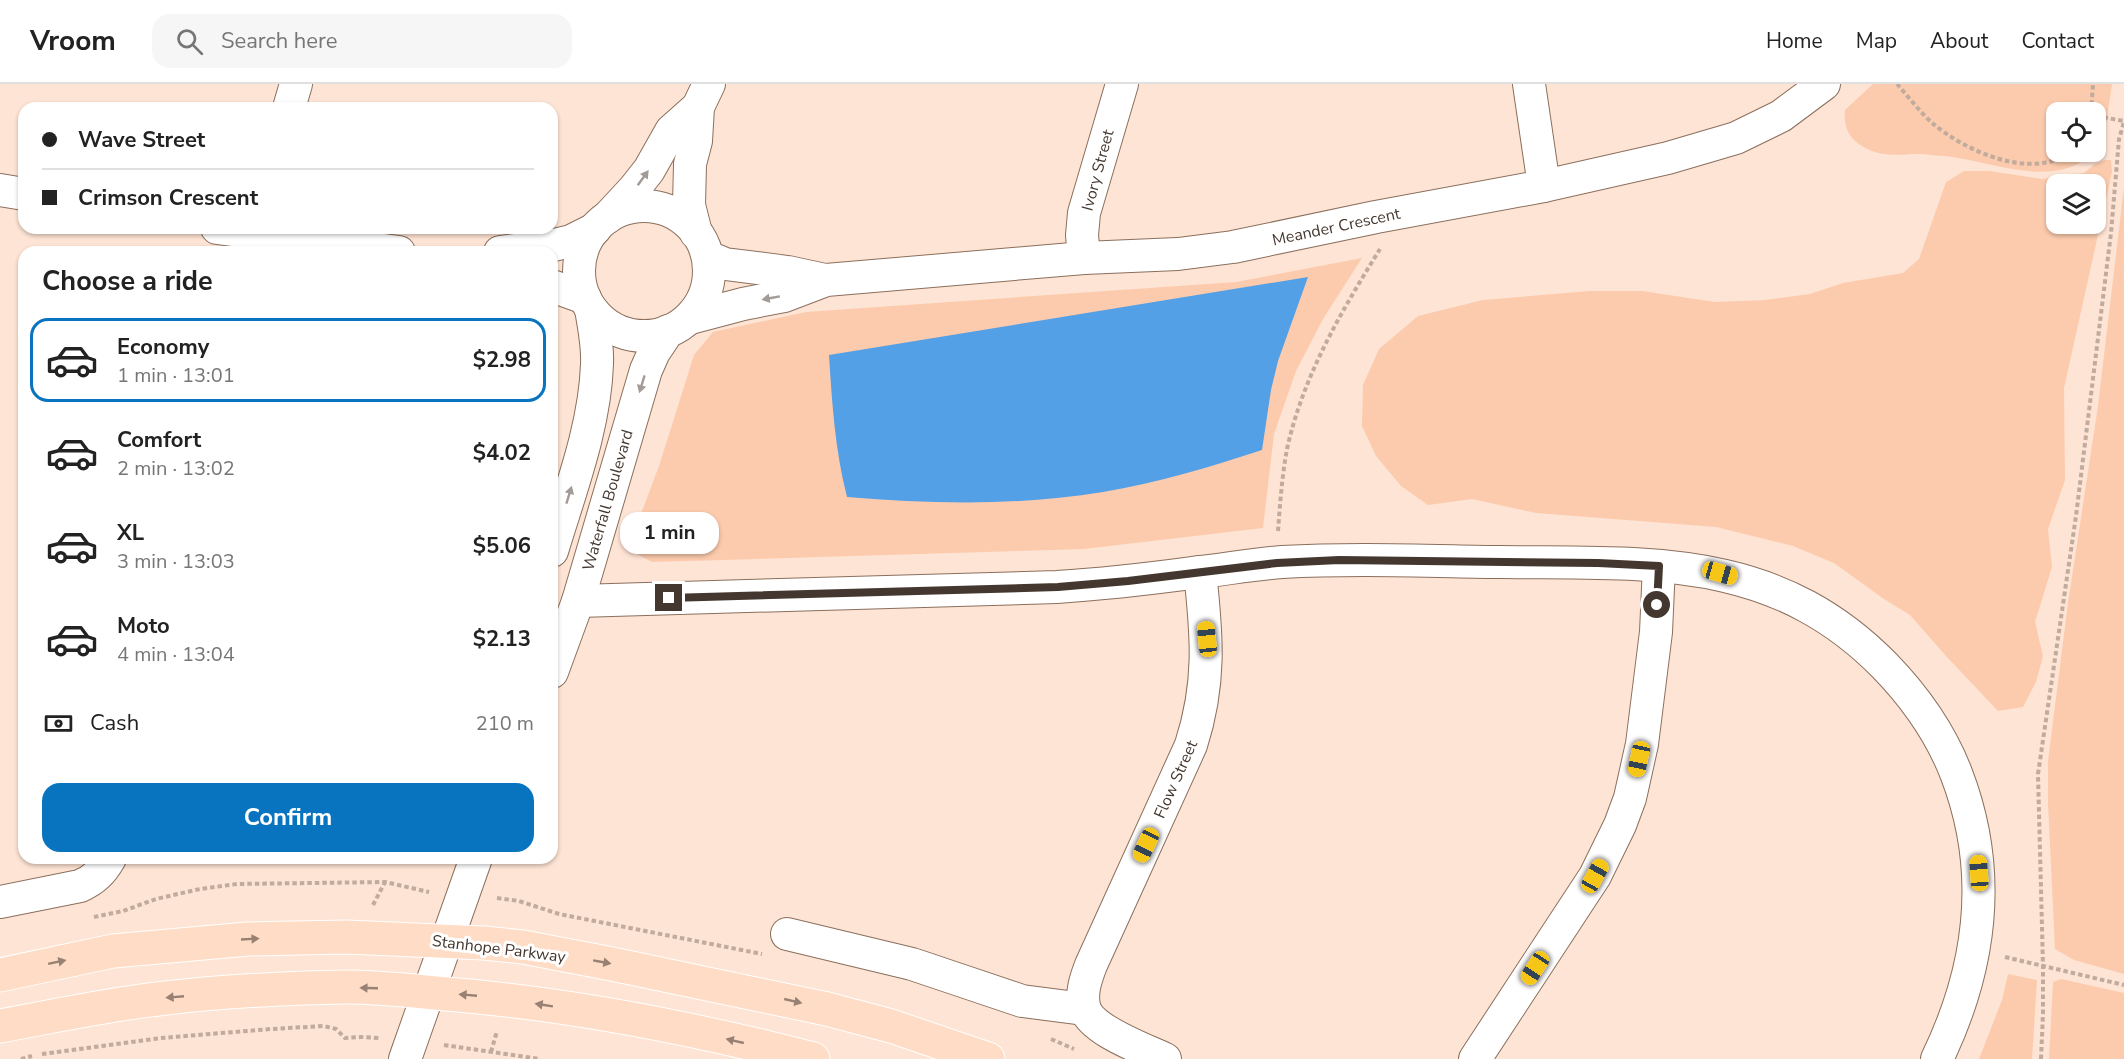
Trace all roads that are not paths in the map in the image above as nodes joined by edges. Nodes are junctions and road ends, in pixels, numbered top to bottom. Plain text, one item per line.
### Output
1 (296, 84) edge
2 (1122, 84) edge
3 (1529, 84) edge
4 (1824, 84) edge
5 (704, 96) edge
6 (292, 102) edge
7 (1544, 186) junction
8 (0, 190) edge
9 (18, 193) edge
10 (599, 225) junction
11 (248, 238) edge
12 (702, 245) junction
13 (334, 246) edge
14 (554, 246) edge
15 (1084, 258) junction
16 (826, 280) junction
17 (558, 289) edge
18 (588, 304) junction
19 (679, 325) junction
20 (558, 530) edge
21 (1659, 566) junction
22 (1200, 572) junction
23 (578, 601) junction
24 (558, 656) edge
25 (106, 864) edge
26 (474, 864) edge
27 (0, 902) edge
28 (787, 934) dead end
29 (446, 940) junction
30 (0, 975) edge
31 (428, 992) junction
32 (1084, 1009) junction
33 (0, 1026) edge
34 (405, 1059) edge
35 (813, 1059) edge
36 (988, 1059) edge
37 (1165, 1059) edge
38 (1475, 1059) edge
39 (1937, 1059) edge

1 - 6 street
2 - 15 street, Ivory Street
3 - 7 street
4 - 7 street, Meander Crescent
10 -> 5 street
5 - 12 street
7 - 15 street, Meander Crescent
8 - 9 street
10 - 12 street
10 - 14 street
10 - 18 street
11 - 13 street
12 - 16 street, Meander Crescent
12 - 19 street
15 - 16 street, Meander Crescent
16 -> 19 street, Meander Crescent
17 - 18 street
18 - 19 street
20 -> 18 street
19 -> 23 street, Waterfall Boulevard
21 - 22 street
21 - 38 street
21 - 39 street
22 - 23 street
22 - 32 street, Flow Street
23 - 24 street, Waterfall Boulevard
25 - 27 street
26 - 29 street
28 - 32 street
30 -> 29 main road, Stanhope Parkway
29 - 31 street
29 -> 36 main road, Stanhope Parkway
31 -> 33 main road
31 - 34 street
35 -> 31 main road
32 - 37 street

